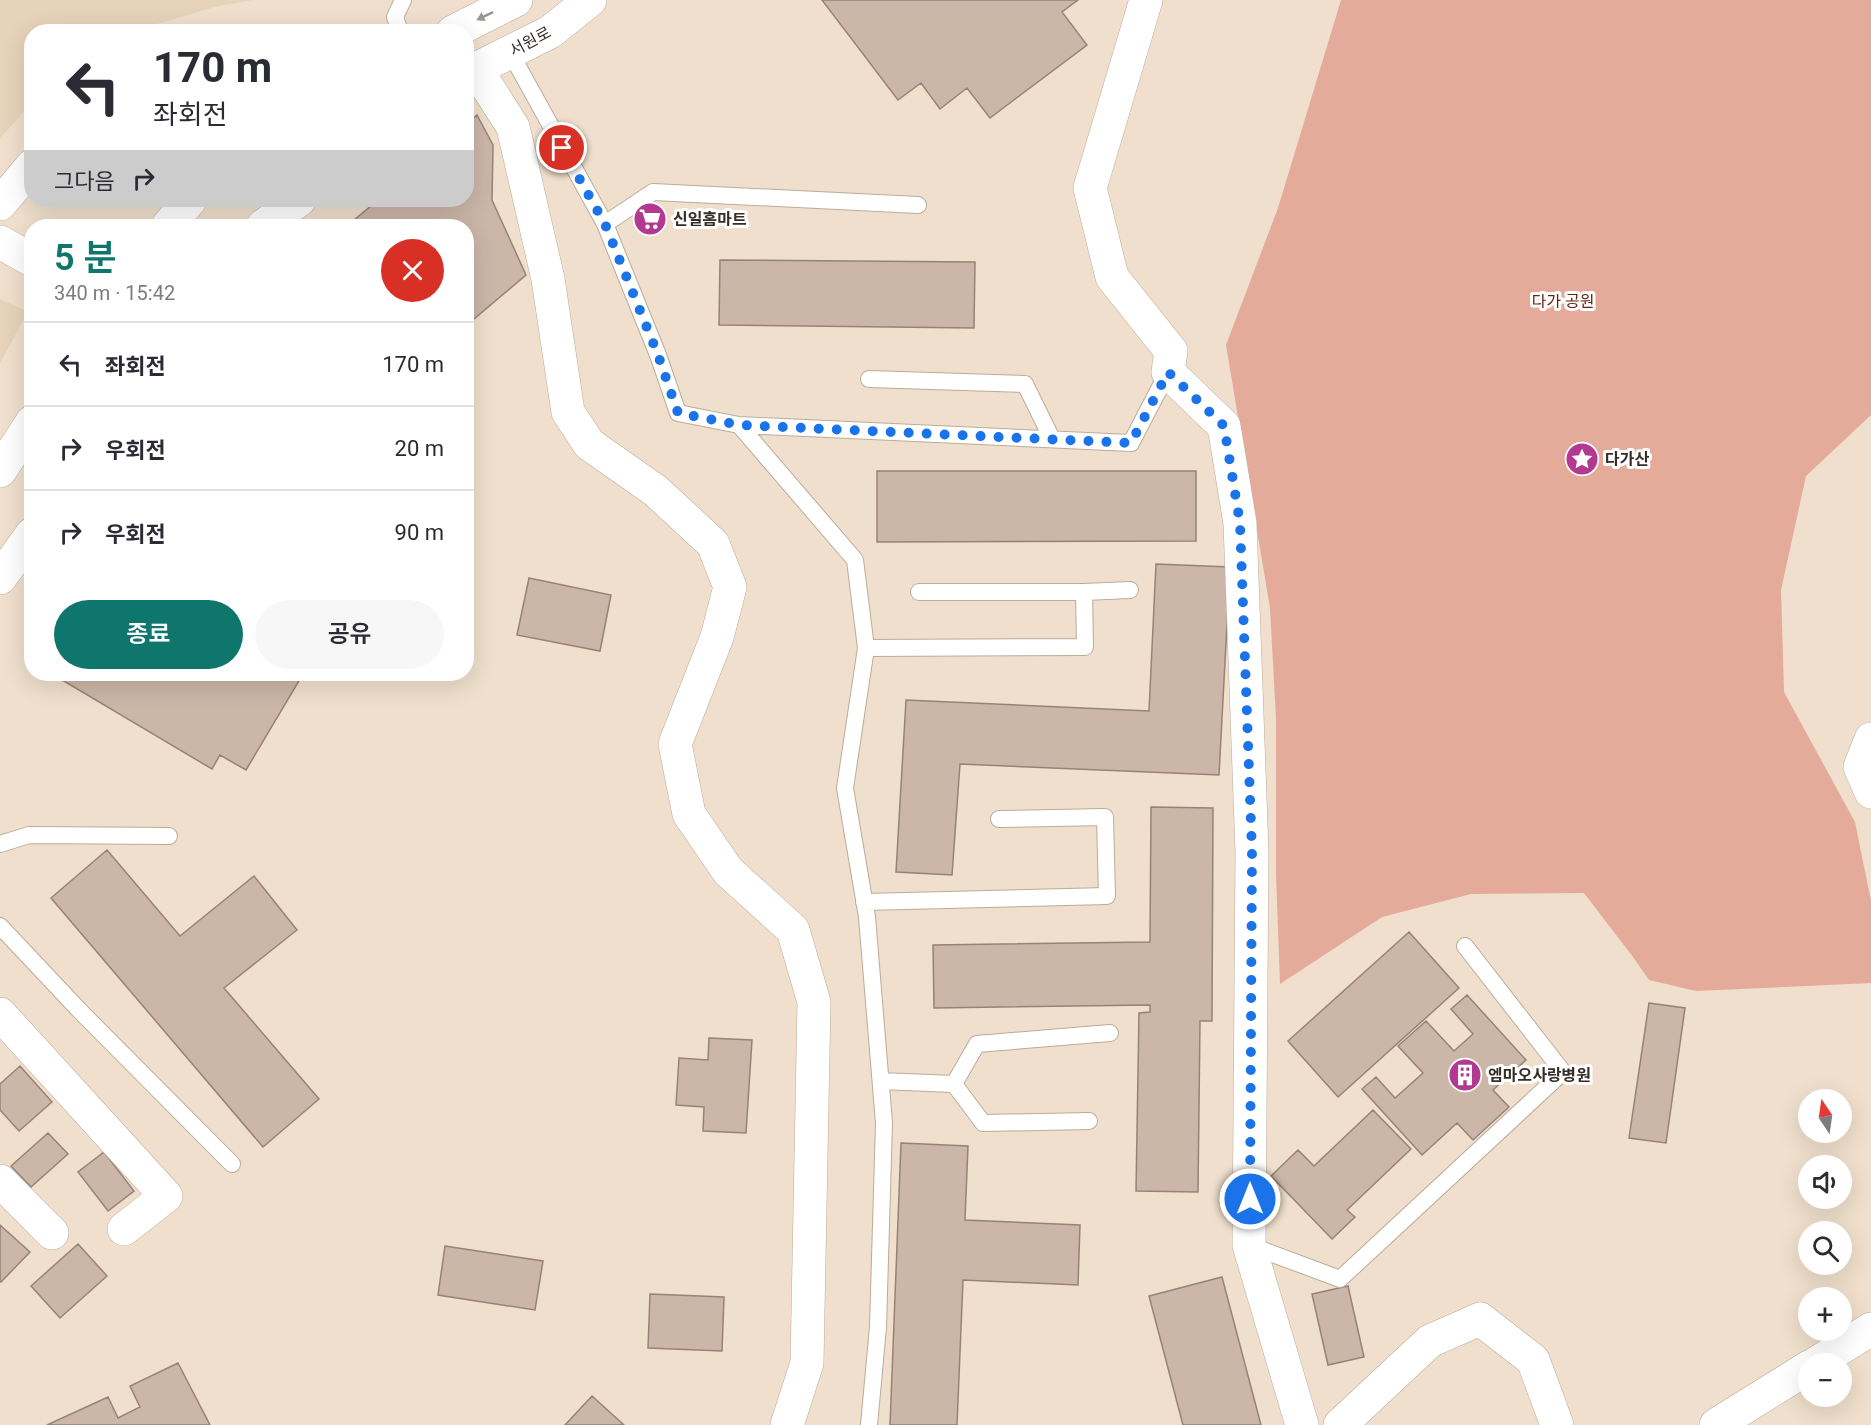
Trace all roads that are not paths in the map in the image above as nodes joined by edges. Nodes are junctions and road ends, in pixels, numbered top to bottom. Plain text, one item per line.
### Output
1 (403, 0) edge
2 (516, 0) edge
3 (590, 0) edge
4 (1146, 0) edge
5 (397, 24) edge
6 (469, 24) edge
7 (510, 52) junction
8 (474, 71) edge
9 (474, 77) edge
10 (24, 176) edge
11 (0, 204) edge
12 (918, 204) dead end
13 (184, 207) edge
14 (289, 207) edge
15 (174, 219) edge
16 (273, 219) edge
17 (605, 224) junction
18 (0, 242) edge
19 (24, 256) edge
20 (1168, 372) junction
21 (868, 379) dead end
22 (739, 425) junction
23 (24, 434) edge
24 (1052, 440) junction
25 (0, 471) edge
26 (24, 545) edge
27 (0, 578) edge
28 (1130, 590) dead end
29 (919, 592) dead end
30 (1084, 592) junction
31 (866, 648) junction
32 (1871, 739) edge
33 (1871, 792) edge
34 (999, 819) dead end
35 (169, 836) dead end
36 (0, 844) edge
37 (864, 902) junction
38 (0, 926) edge
39 (1465, 946) dead end
40 (0, 1014) edge
41 (1110, 1033) dead end
42 (881, 1081) junction
43 (954, 1084) junction
44 (1089, 1121) dead end
45 (232, 1164) dead end
46 (0, 1180) edge
47 (124, 1229) dead end
48 (52, 1233) dead end
49 (1249, 1245) junction
50 (1871, 1329) edge
51 (1833, 1353) edge
52 (1798, 1374) edge
53 (787, 1425) edge
54 (869, 1425) edge
55 (1302, 1425) edge
56 (1340, 1425) edge
57 (1557, 1425) edge
58 (1716, 1425) edge

1 - 5 lane
2 -> 6 street
3 - 7 street, 서원로
4 - 20 street
7 - 8 street, 서원로
7 - 17 lane
9 - 53 street
10 - 11 street
12 - 17 lane
13 - 15 street
14 - 16 street
17 - 22 lane
18 - 19 street
20 - 24 lane
20 - 49 street
21 - 24 lane
22 - 24 lane
22 - 31 lane
23 - 25 street
26 - 27 street
28 - 30 lane
29 - 30 lane
30 - 31 lane
31 - 37 lane
32 - 33 street
34 - 37 lane
35 - 36 lane
37 - 42 lane
38 - 45 lane
39 - 49 lane
40 - 47 street
41 - 43 lane
42 - 43 lane
42 - 54 lane
43 - 44 lane
46 - 48 street
49 - 55 street
50 - 51 street
52 - 58 street
56 - 57 street

